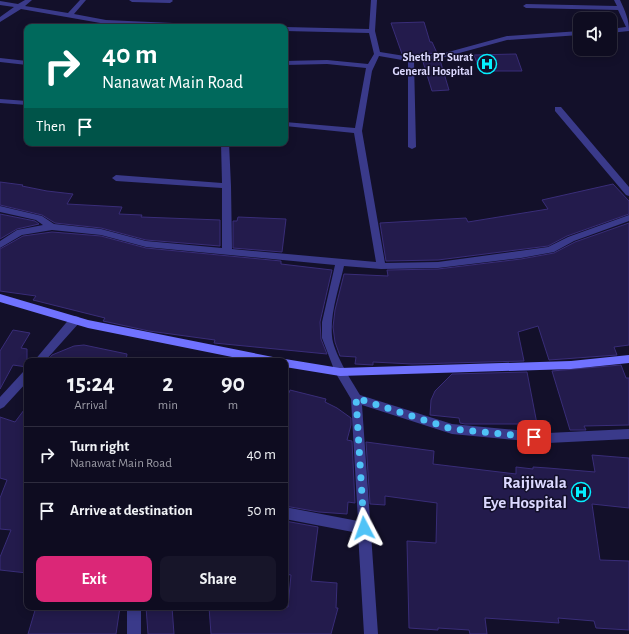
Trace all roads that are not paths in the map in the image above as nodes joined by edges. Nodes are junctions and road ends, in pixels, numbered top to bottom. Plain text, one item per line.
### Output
1 (29, 0) edge
2 (83, 0) edge
3 (132, 0) edge
4 (374, 0) edge
5 (617, 0) edge
6 (170, 1) dead end
7 (0, 4) edge
8 (526, 6) dead end
9 (17, 7) junction
10 (621, 8) junction
11 (69, 16) junction
12 (0, 20) edge
13 (151, 24) edge
14 (629, 28) edge
15 (288, 29) edge
16 (617, 30) edge
17 (372, 31) junction
18 (573, 33) edge
19 (377, 54) junction
20 (411, 59) junction
21 (0, 60) edge
22 (24, 63) edge
23 (288, 63) edge
24 (371, 66) junction
25 (0, 101) edge
26 (24, 103) edge
27 (558, 109) dead end
28 (288, 124) edge
29 (358, 131) junction
30 (225, 146) edge
31 (412, 147) dead end
32 (116, 178) dead end
33 (227, 186) junction
34 (629, 193) edge
35 (0, 210) edge
36 (629, 218) edge
37 (52, 227) junction
38 (0, 245) edge
39 (227, 252) junction
40 (340, 262) junction
41 (381, 266) junction
42 (0, 298) edge
43 (75, 320) junction
44 (42, 358) edge
45 (258, 358) edge
46 (629, 359) edge
47 (288, 363) edge
48 (340, 372) junction
49 (24, 381) edge
50 (356, 398) junction
51 (0, 404) edge
52 (629, 434) edge
53 (288, 514) edge
54 (364, 528) junction
55 (134, 610) edge
56 (134, 634) edge
57 (371, 634) edge

1 - 9 street
2 - 11 street
3 - 6 street
4 - 17 street
5 - 10 street
7 - 9 street
8 - 10 street
9 - 11 street
9 - 12 street
10 - 14 street
11 - 13 street
14 - 16 street
15 - 17 street
17 - 19 street
18 - 20 street
19 - 20 street
19 - 24 street
20 - 31 street
21 - 22 street
23 - 24 street
24 - 29 street
25 - 26 street
27 - 34 street
28 - 29 street
29 - 41 street
30 - 33 street
32 - 33 street
33 - 39 street
35 - 37 street
36 - 41 street
37 - 38 street
37 - 39 street
39 - 40 street
40 - 41 street
40 - 48 street
42 - 43 main road
43 - 44 street
43 - 45 main road
46 - 48 main road
47 - 48 main road
48 - 50 street
49 - 51 street
50 - 52 street
50 - 54 street
53 - 54 street
54 - 57 street
55 - 56 street

